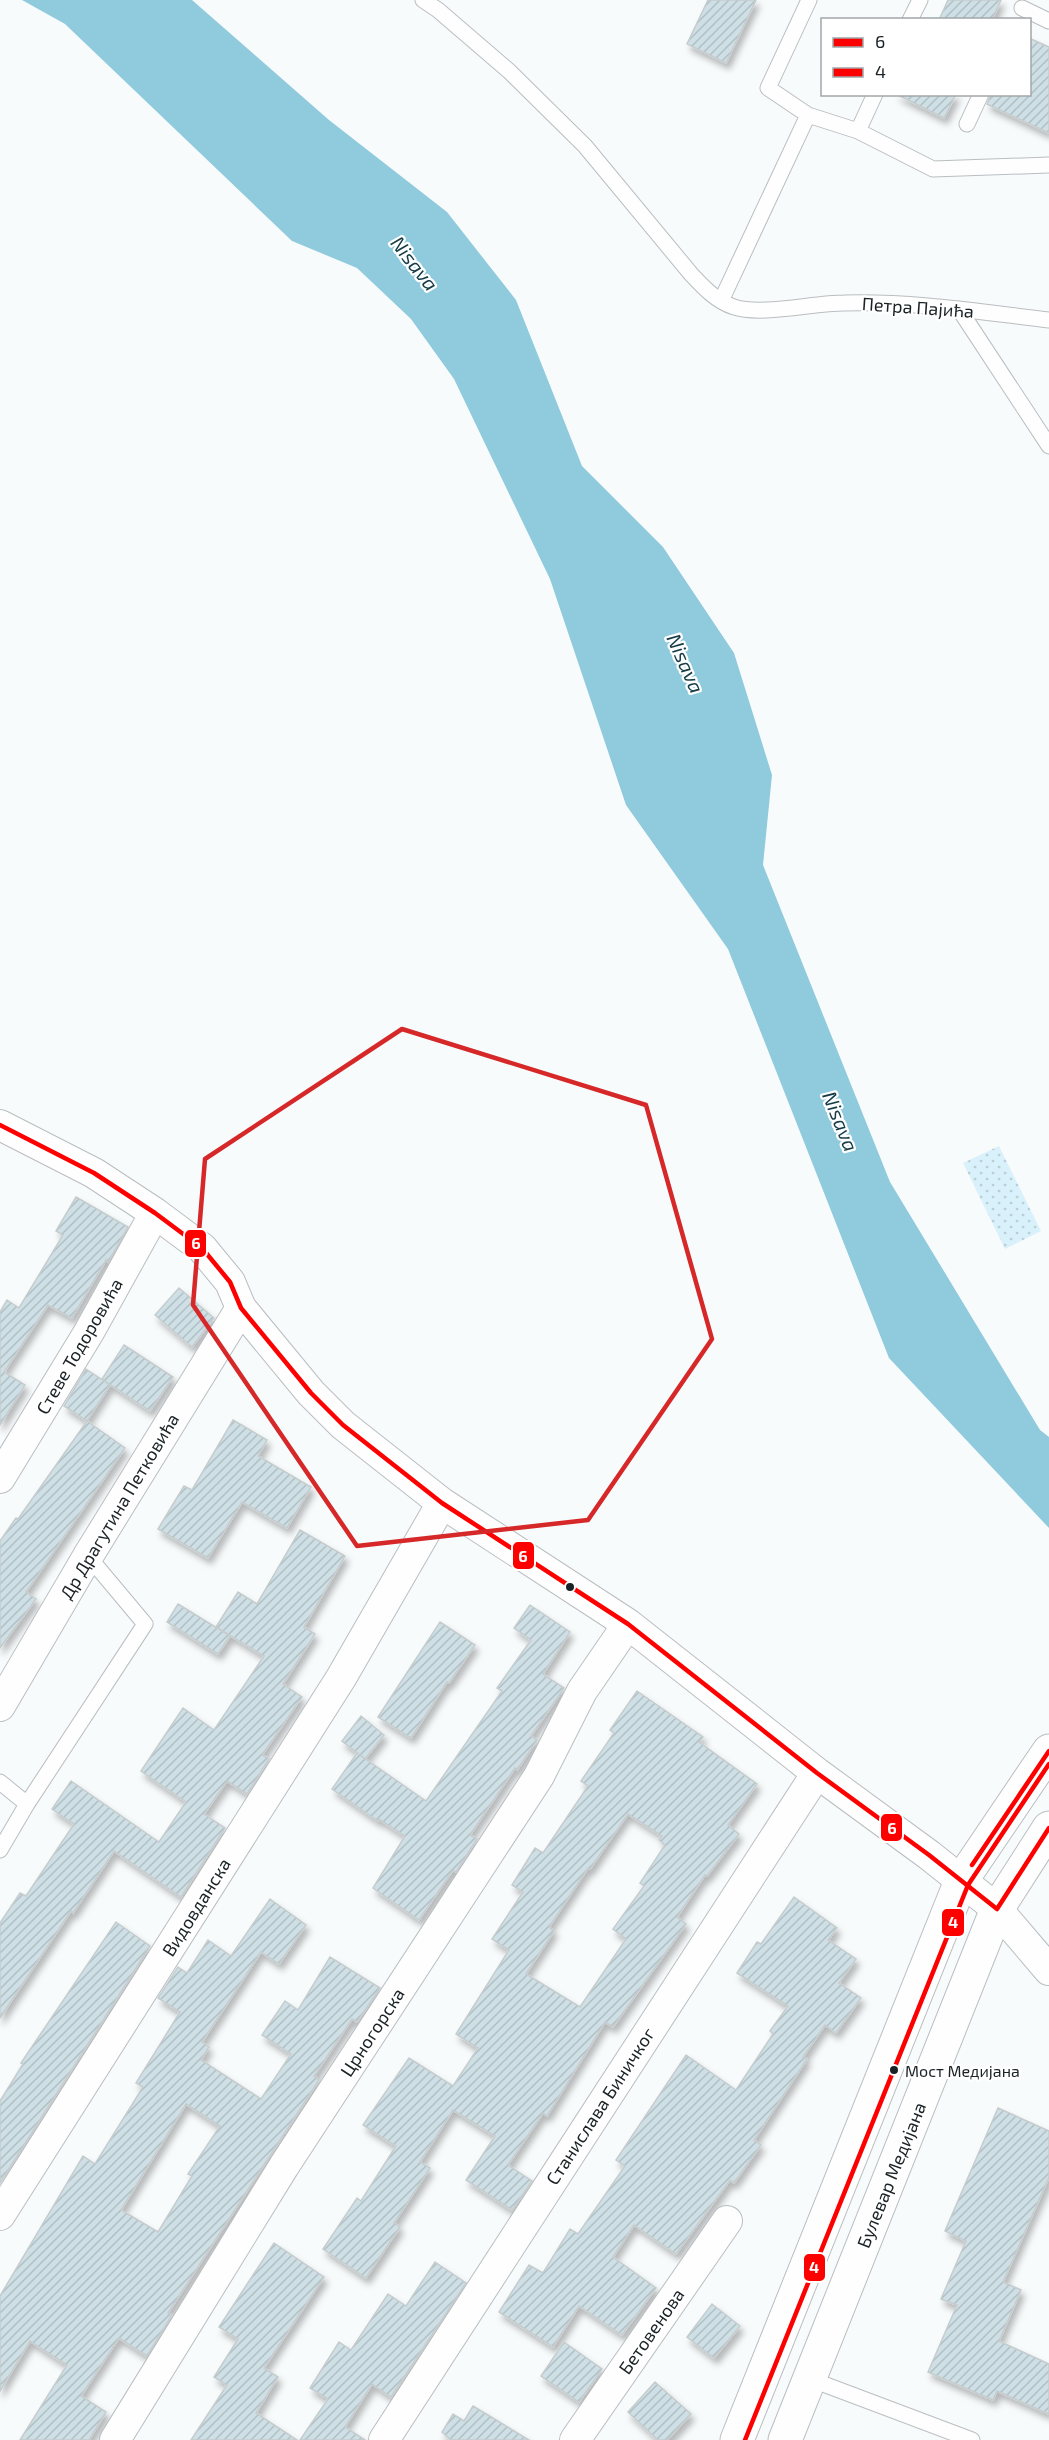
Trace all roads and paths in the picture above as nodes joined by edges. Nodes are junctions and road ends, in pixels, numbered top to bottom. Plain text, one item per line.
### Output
1 (423, 0) edge
2 (808, 0) edge
3 (920, 0) edge
4 (1022, 9) edge
5 (911, 18) edge
6 (1049, 21) edge
7 (874, 96) edge
8 (980, 96) edge
9 (808, 115) junction
10 (968, 124) dead end
11 (858, 131) junction
12 (1049, 165) edge
13 (721, 301) junction
14 (959, 309) junction
15 (1049, 320) edge
16 (1049, 446) edge
17 (0, 1125) edge
18 (155, 1213) junction
19 (242, 1308) junction
20 (0, 1478) edge
21 (442, 1503) junction
22 (88, 1556) junction
23 (628, 1624) junction
24 (0, 1706) edge
25 (1049, 1751) edge
26 (817, 1773) junction
27 (0, 1782) edge
28 (27, 1804) junction
29 (1049, 1828) edge
30 (0, 1850) edge
31 (961, 1881) junction
32 (997, 1910) junction
33 (1049, 1970) edge
34 (0, 2215) edge
35 (727, 2221) dead end
36 (810, 2379) junction
37 (115, 2440) edge
38 (384, 2440) edge
39 (575, 2440) edge
40 (737, 2440) edge
41 (785, 2440) edge
42 (972, 2440) edge

1 - 13 lane
2 - 9 lane
3 - 5 lane
4 - 6 lane
7 - 11 lane
8 - 10 lane
9 - 11 lane
9 - 13 lane
11 - 12 lane
13 - 14 lane, Петра Пајића
14 - 15 lane, Петра Пајића
14 - 16 lane
17 - 18 street
18 - 19 street
18 - 20 street, Стеве Тодоровића
19 - 21 street
19 - 22 street, Др Драгутина Петковића
21 - 23 street
21 - 34 street, Видовданска
22 - 24 street, Др Драгутина Петковића
22 - 28 lane
23 - 26 street
23 - 37 street, Црногорска
25 - 31 main road
26 - 31 street
26 - 38 street, Станислава Биничког
27 - 28 lane
28 - 30 lane
29 - 32 main road, Булевар Медијана
31 - 32 street
31 - 40 main road
32 - 33 street
32 - 36 main road, Булевар Медијана
35 - 39 street, Бетовенова
36 - 41 main road, Булевар Медијана
36 - 42 lane

